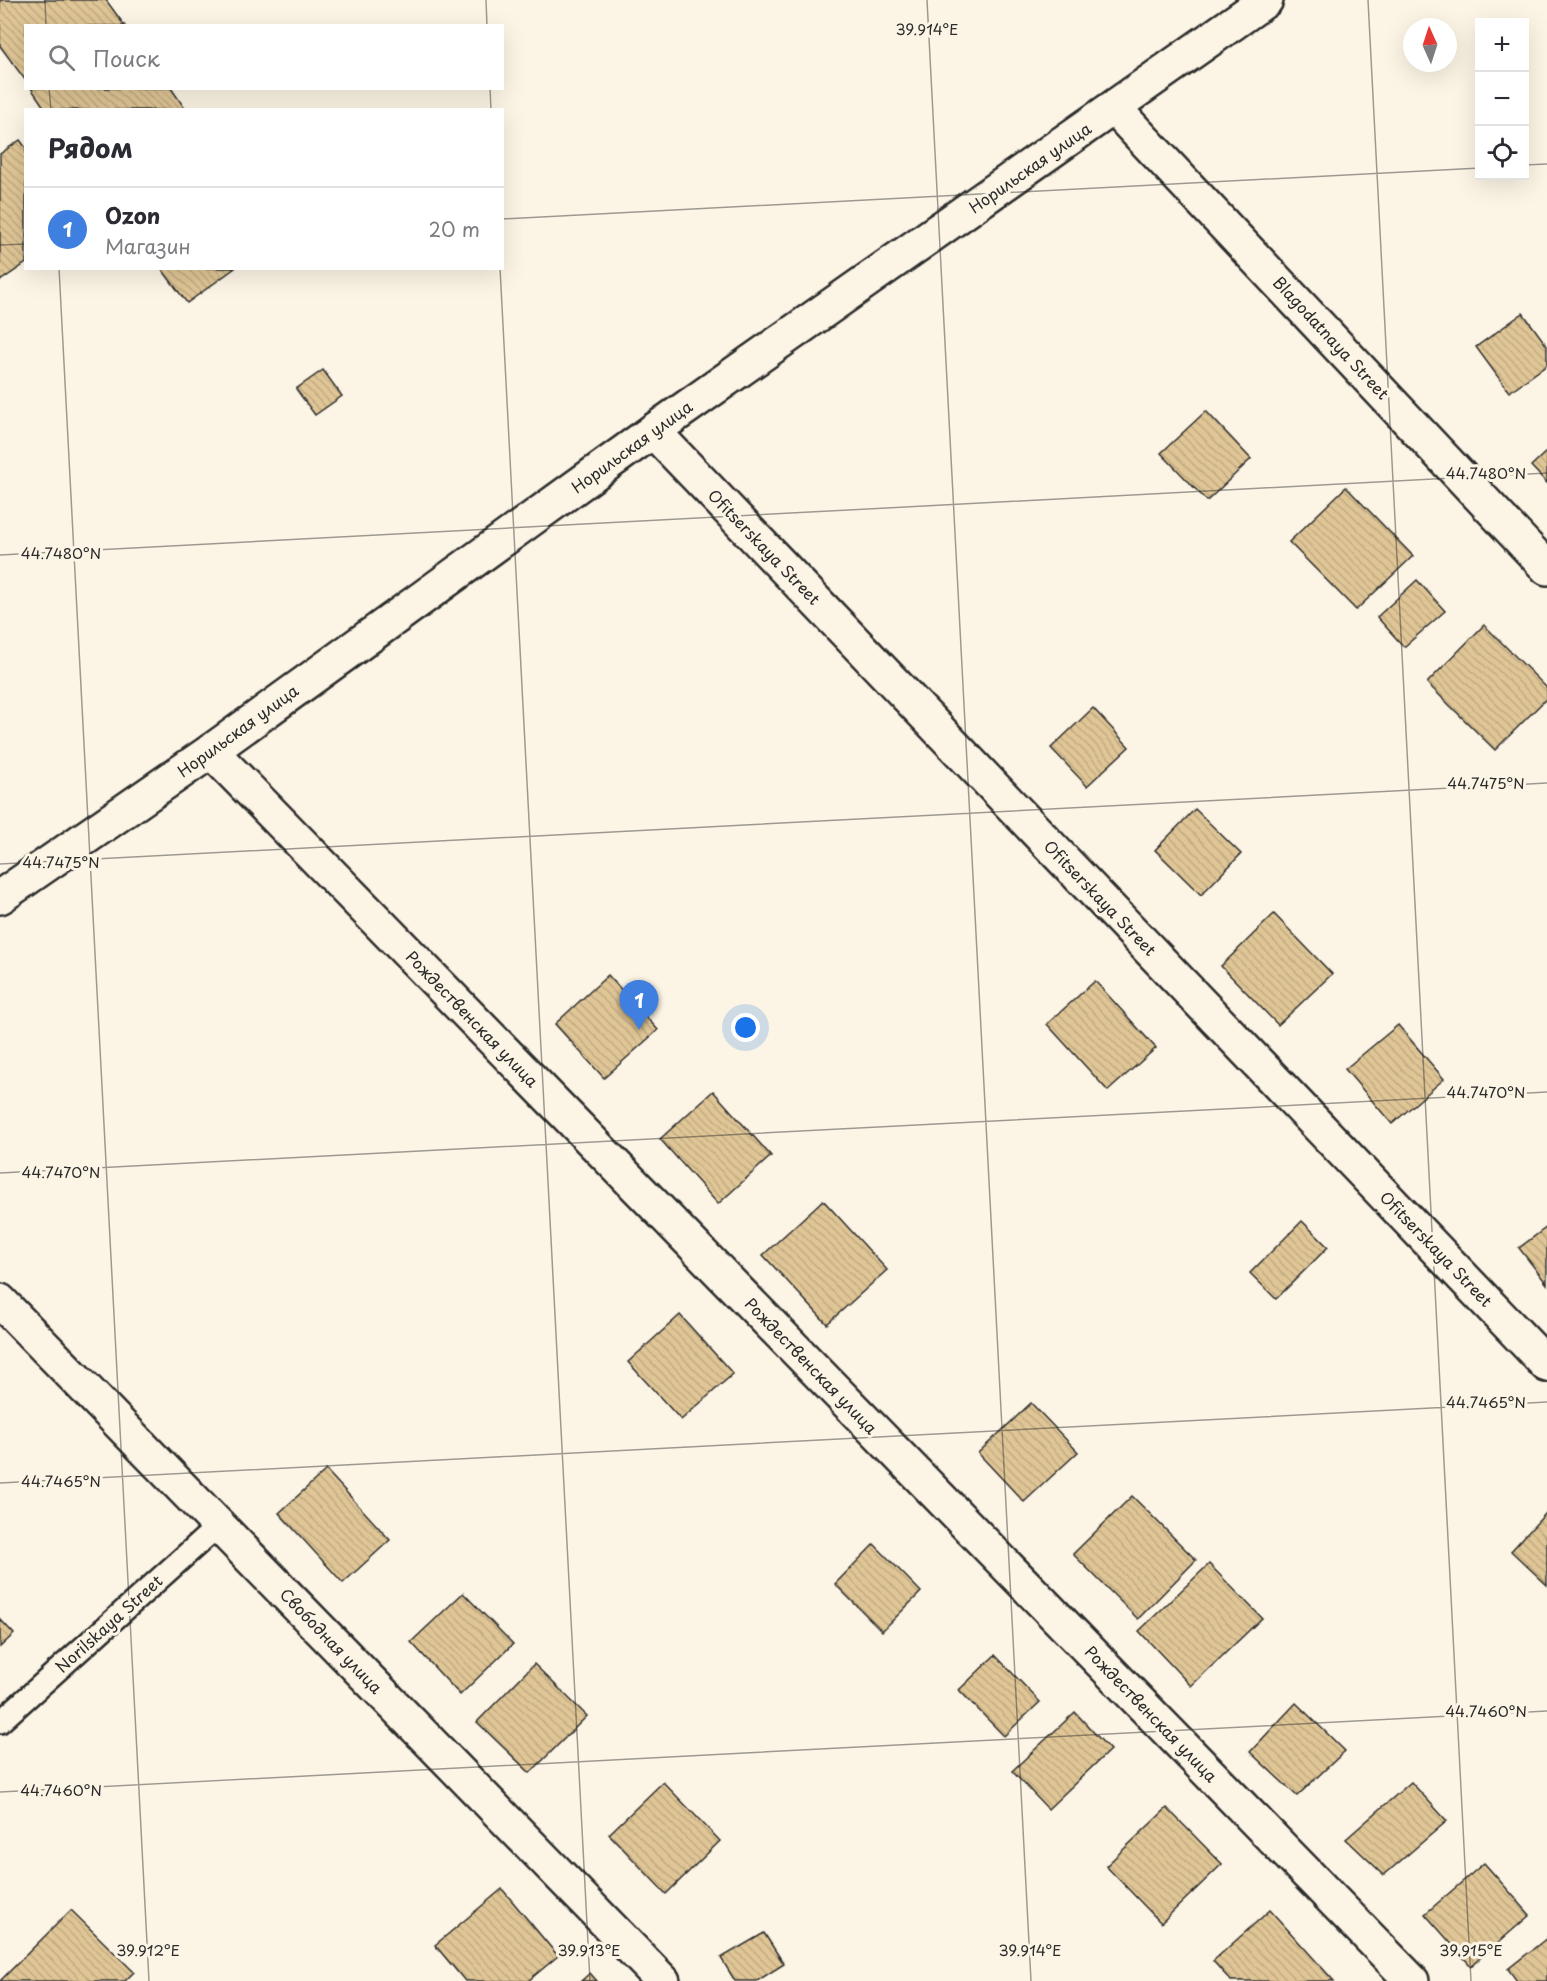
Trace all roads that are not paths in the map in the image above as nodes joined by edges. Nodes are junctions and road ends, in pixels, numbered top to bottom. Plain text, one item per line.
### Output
1 (1266, 0) edge
2 (1114, 108) junction
3 (653, 431) junction
4 (1547, 568) edge
5 (211, 751) junction
6 (0, 897) edge
7 (0, 1301) edge
8 (1547, 1365) edge
9 (218, 1526) junction
10 (0, 1722) edge
11 (663, 1981) edge
12 (1412, 1981) edge

1 - 2 street, Норильская улица
2 - 3 street, Норильская улица
2 - 4 street, Blagodatnaya Street
3 - 5 street, Норильская улица
3 - 8 street, Ofitserskaya Street
5 - 6 street, Норильская улица
5 - 12 street, Рождественская улица
7 - 9 street, Свободная улица
9 - 10 lane, Norilskaya Street
9 - 11 street, Свободная улица

